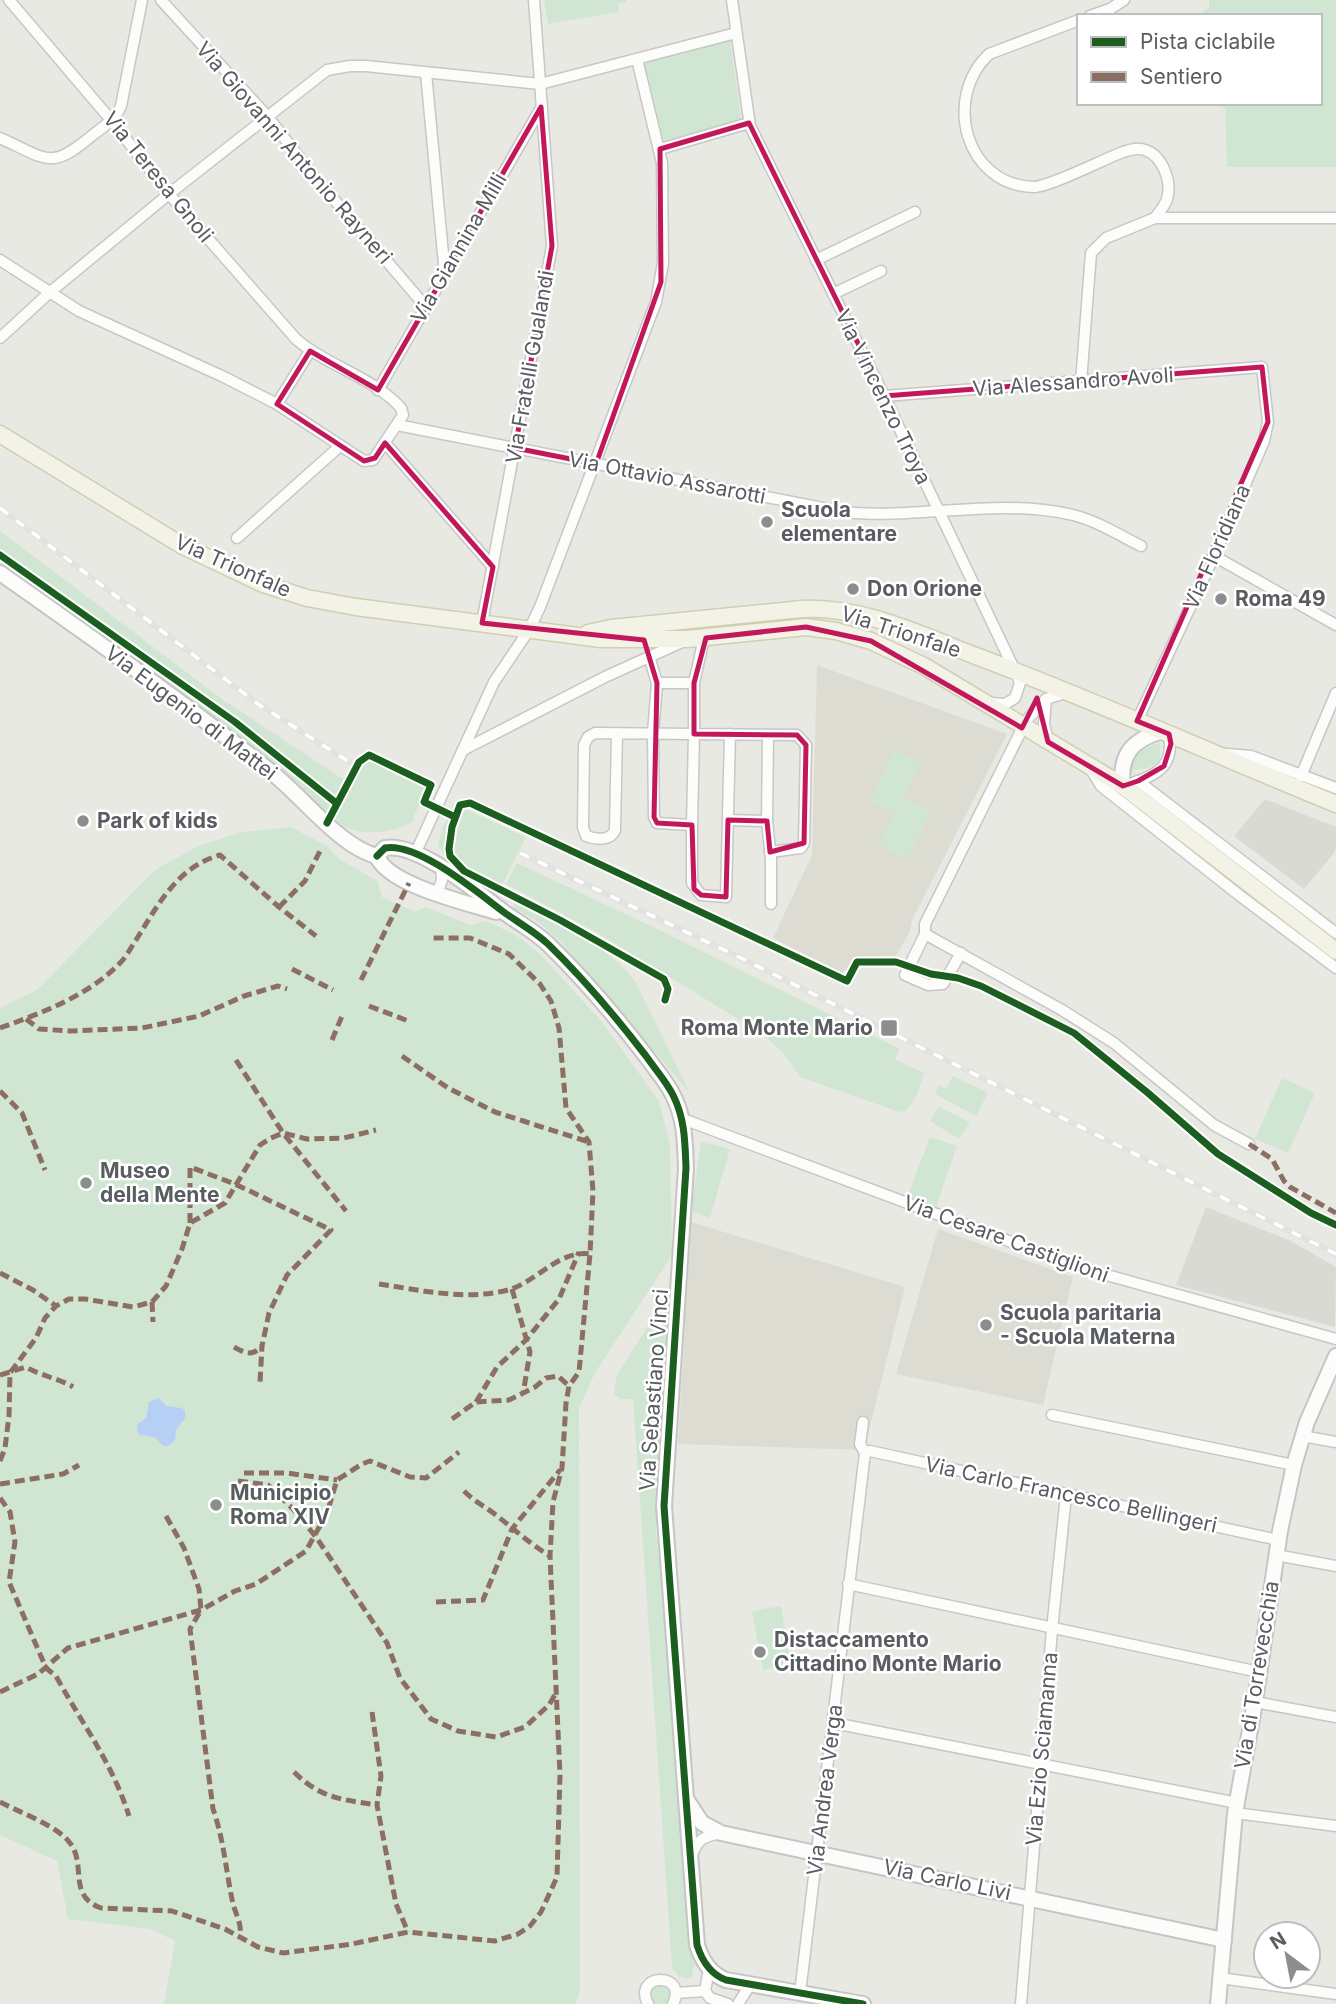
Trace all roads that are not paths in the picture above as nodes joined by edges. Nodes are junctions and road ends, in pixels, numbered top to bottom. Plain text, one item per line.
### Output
1 (9, 0) edge
2 (142, 0) edge
3 (161, 0) edge
4 (534, 0) edge
5 (732, 0) edge
6 (1124, 0) edge
7 (1096, 14) edge
8 (1077, 21) edge
9 (736, 33) junction
10 (636, 59) junction
11 (426, 73) junction
12 (540, 84) junction
13 (541, 107) junction
14 (268, 117) junction
15 (111, 120) junction
16 (749, 123) junction
17 (0, 138) edge
18 (660, 149) junction
19 (169, 194) junction
20 (915, 212) dead end
21 (1154, 218) junction
22 (1336, 218) edge
23 (0, 260) edge
24 (816, 260) junction
25 (881, 271) dead end
26 (445, 275) junction
27 (49, 293) junction
28 (833, 294) junction
29 (426, 307) junction
30 (0, 338) edge
31 (310, 351) junction
32 (1262, 366) joint
33 (1081, 382) junction
34 (378, 390) junction
35 (884, 396) junction
36 (277, 404) junction
37 (397, 425) junction
38 (0, 434) edge
39 (385, 443) junction
40 (340, 446) junction
41 (516, 449) junction
42 (596, 464) junction
43 (938, 511) junction
44 (237, 538) dead end
45 (1141, 547) dead end
46 (1214, 556) junction
47 (493, 567) junction
48 (0, 573) edge
49 (482, 623) junction
50 (1336, 625) edge
51 (529, 630) junction
52 (576, 636) junction
53 (696, 639) junction
54 (649, 656) junction
55 (1016, 671) junction
56 (657, 683) junction
57 (694, 683) junction
58 (1336, 693) edge
59 (1075, 694) junction
60 (1046, 699) junction
61 (986, 702) junction
62 (479, 713) junction
63 (1137, 721) junction
64 (1022, 728) junction
65 (496, 731) junction
66 (617, 733) junction
67 (653, 733) junction
68 (1166, 733) junction
69 (694, 734) junction
70 (730, 734) junction
71 (768, 735) junction
72 (1048, 742) junction
73 (463, 750) junction
74 (1217, 754) junction
75 (1089, 766) junction
76 (1301, 776) junction
77 (1130, 784) junction
78 (1336, 788) edge
79 (1336, 804) edge
80 (728, 820) junction
81 (767, 821) junction
82 (692, 825) junction
83 (770, 852) junction
84 (415, 854) junction
85 (377, 856) junction
86 (441, 866) junction
87 (437, 894) junction
88 (771, 904) dead end
89 (511, 917) junction
90 (1336, 933) edge
91 (925, 934) junction
92 (1336, 951) edge
93 (961, 953) junction
94 (1336, 968) edge
95 (683, 1119) junction
96 (1249, 1144) dead end
97 (1336, 1339) edge
98 (1336, 1356) edge
99 (1052, 1415) dead end
100 (863, 1422) dead end
101 (1303, 1436) junction
102 (1336, 1442) edge
103 (865, 1453) junction
104 (1294, 1465) junction
105 (1066, 1495) junction
106 (1278, 1540) junction
107 (1276, 1555) junction
108 (1336, 1566) edge
109 (848, 1584) junction
110 (1052, 1630) junction
111 (1259, 1672) junction
112 (1255, 1702) junction
113 (1336, 1717) edge
114 (834, 1723) junction
115 (1042, 1763) junction
116 (685, 1797) junction
117 (1236, 1808) junction
118 (1336, 1826) edge
119 (721, 1833) junction
120 (817, 1852) junction
121 (690, 1860) junction
122 (1030, 1898) junction
123 (1224, 1940) junction
124 (709, 1969) junction
125 (1220, 1978) junction
126 (750, 1985) junction
127 (705, 1991) junction
128 (676, 1993) junction
129 (800, 1993) junction
130 (1336, 1994) edge
131 (645, 2003) edge
132 (673, 2004) edge
133 (728, 2004) edge
134 (738, 2004) edge
135 (863, 2004) edge
136 (1021, 2004) edge
137 (1218, 2004) edge

1 - 15 street, Via Teresa Gnoli
2 - 15 street
3 - 14 street, Via Giovanni Antonio Rayneri
4 - 12 street, Via Fratelli Gualandi
5 - 9 street, Via Vincenzo Troya
6 - 7 street
8 - 21 street
9 - 10 street
9 - 16 street, Via Vincenzo Troya
10 - 12 street
10 - 18 street
11 - 12 street
11 - 14 street
11 - 26 street
12 - 13 street, Via Fratelli Gualandi
13 - 26 street, Via Giannina Milli
13 - 41 street, Via Fratelli Gualandi
14 - 19 street
14 - 29 street, Via Giovanni Antonio Rayneri
15 - 17 street
15 - 19 street, Via Teresa Gnoli
16 - 18 street
16 - 24 street, Via Vincenzo Troya
18 - 42 street
19 - 27 street
19 - 31 street, Via Teresa Gnoli
20 - 24 street
21 - 22 street
21 - 33 street
23 - 27 street
24 - 28 street, Via Vincenzo Troya
25 - 28 street
26 - 29 street, Via Giannina Milli
27 - 30 street
27 - 36 street
28 - 35 street, Via Vincenzo Troya
29 - 34 street, Via Giannina Milli
31 - 34 street, Via Teresa Gnoli
31 - 36 street
32 - 33 street, Via Alessandro Avoli
32 - 46 street, Via Floridiana
33 - 35 street, Via Alessandro Avoli
34 - 37 street, Via Teresa Gnoli
35 - 43 street, Via Vincenzo Troya
36 - 40 street
37 - 39 street
37 - 41 street, Via Ottavio Assarotti
38 - 49 main road, Via Trionfale
39 - 40 street
39 - 47 street
40 - 44 street
41 - 42 street, Via Ottavio Assarotti
41 - 47 street, Via Fratelli Gualandi
42 - 43 street, Via Ottavio Assarotti
42 - 51 street
43 - 45 street, Via Ottavio Assarotti
43 - 55 street, Via Vincenzo Troya
46 - 50 street
46 - 63 street, Via Floridiana
47 - 49 street, Via Fratelli Gualandi
48 - 85 street, Via Eugenio di Mattei
49 - 51 main road, Via Trionfale
51 - 52 main road, Via Trionfale
51 - 62 street
52 - 53 main road, Via Trionfale
52 - 55 main road, Via Trionfale
53 - 54 street
53 - 57 street
53 - 61 main road, Via Trionfale
54 - 56 street
54 - 65 street
55 - 59 main road, Via Trionfale
55 - 61 street
56 - 57 street
56 - 67 street
57 - 69 street
58 - 76 street
59 - 60 street
59 - 63 main road, Via Trionfale
60 - 64 street
60 - 72 street
61 - 64 main road, Via Trionfale
62 - 65 street
62 - 73 street
63 - 68 main road, Via Trionfale
64 - 72 main road, Via Trionfale
64 - 91 street
65 - 73 street
66 - 66 street
66 - 67 street
67 - 69 street
67 - 82 street
68 - 74 main road, Via Trionfale
68 - 77 street
68 - 77 street
69 - 70 street
69 - 82 street
70 - 71 street
70 - 80 street
71 - 81 street
71 - 83 street
72 - 75 main road, Via Trionfale
73 - 84 street
74 - 76 street, Via Trionfale
74 - 79 main road, Via Trionfale
75 - 77 main road, Via Trionfale
75 - 94 street
76 - 78 street, Via Trionfale
77 - 90 street
77 - 92 main road, Via Trionfale
80 - 81 street
80 - 82 street
81 - 83 street
83 - 88 street
84 - 85 street, Via Sebastiano Vinci
84 - 86 street, Via Sebastiano Vinci
85 - 87 street, Via Eugenio di Mattei
86 - 87 street
86 - 89 street, Via Sebastiano Vinci
87 - 89 street, Via Sebastiano Vinci
89 - 95 street, Via Sebastiano Vinci
91 - 93 street
91 - 93 street
93 - 96 street
95 - 97 street, Via Cesare Castiglioni
95 - 116 street, Via Sebastiano Vinci
98 - 101 street, Via di Torrevecchia
99 - 104 street
100 - 103 street, Via Andrea Verga
101 - 102 street
101 - 104 street, Via di Torrevecchia
103 - 105 street, Via Carlo Francesco Bellingeri
103 - 109 street, Via Andrea Verga
104 - 106 street, Via di Torrevecchia
105 - 106 street, Via Carlo Francesco Bellingeri
105 - 110 street, Via Ezio Sciamanna
106 - 107 street, Via di Torrevecchia
107 - 108 street
107 - 111 street, Via di Torrevecchia
109 - 110 street
109 - 114 street, Via Andrea Verga
110 - 111 street
110 - 115 street, Via Ezio Sciamanna
111 - 112 street, Via di Torrevecchia
112 - 113 street
112 - 117 street, Via di Torrevecchia
114 - 115 street
114 - 120 street, Via Andrea Verga
115 - 117 street
115 - 122 street, Via Ezio Sciamanna
116 - 119 street, Via Carlo Livi
116 - 121 street, Via Sebastiano Vinci
117 - 118 street
117 - 123 street, Via di Torrevecchia
119 - 120 street, Via Carlo Livi
119 - 121 street
120 - 122 street, Via Carlo Livi
120 - 129 street, Via Andrea Verga
121 - 124 street, Via Sebastiano Vinci
122 - 123 street, Via Carlo Livi
122 - 136 street, Via Ezio Sciamanna
123 - 125 street, Via di Torrevecchia
124 - 126 street
124 - 127 street
125 - 130 street
125 - 137 street, Via di Torrevecchia
126 - 129 street
126 - 134 street
127 - 128 street
127 - 133 street
128 - 131 street
128 - 132 street
129 - 135 street

